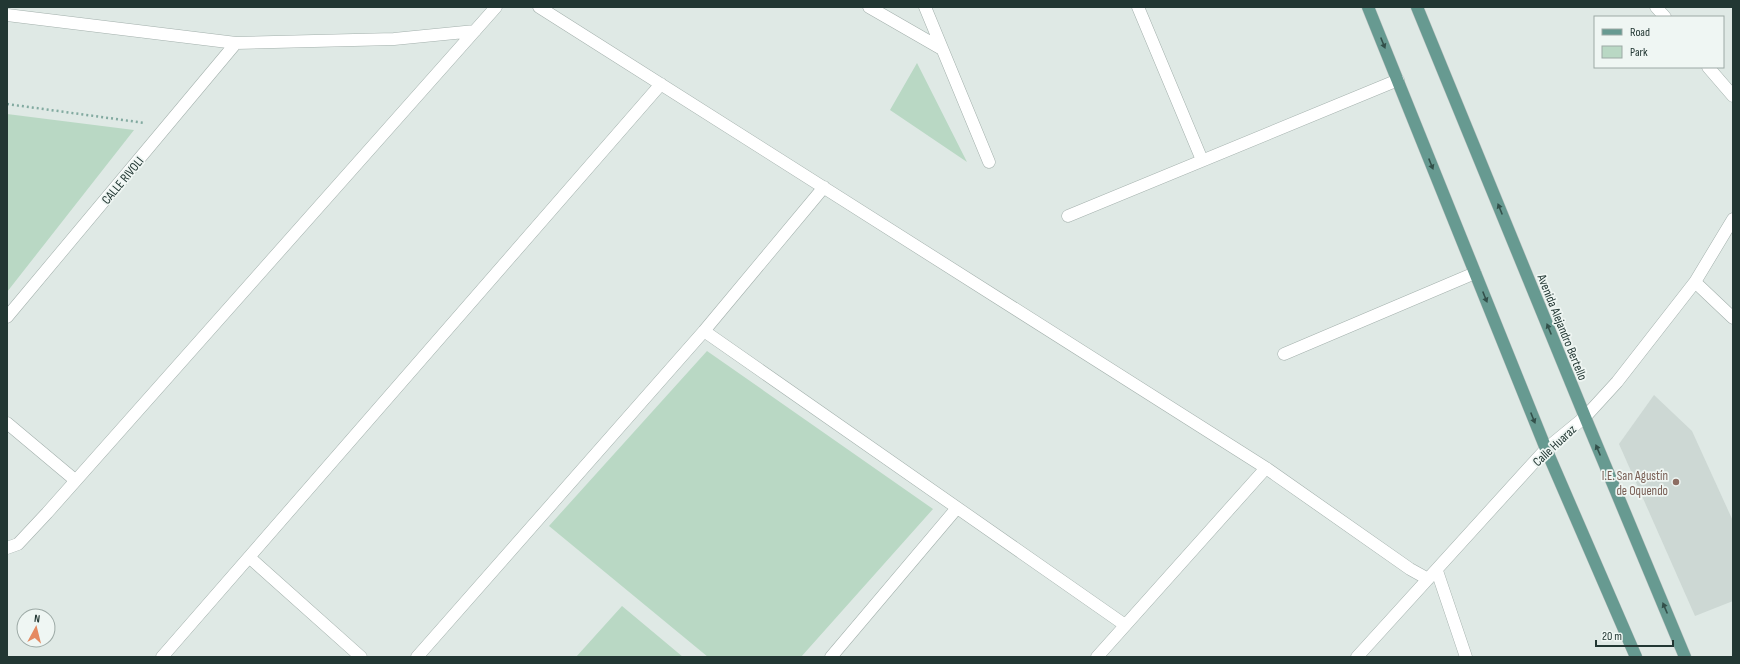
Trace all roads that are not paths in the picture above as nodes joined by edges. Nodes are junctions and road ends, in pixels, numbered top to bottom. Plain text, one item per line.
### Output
1 (496, 7) edge
2 (539, 7) edge
3 (869, 7) edge
4 (925, 7) edge
5 (1138, 7) edge
6 (1368, 7) edge
7 (1417, 7) edge
8 (1656, 7) edge
9 (7, 15) edge
10 (1664, 16) edge
11 (476, 31) junction
12 (236, 43) junction
13 (942, 49) junction
14 (1709, 68) edge
15 (1398, 80) junction
16 (662, 84) junction
17 (1733, 96) edge
18 (1202, 160) junction
19 (989, 162) dead end
20 (824, 188) junction
21 (1068, 216) dead end
22 (1733, 219) edge
23 (1475, 273) junction
24 (1695, 282) junction
25 (7, 317) edge
26 (1733, 318) edge
27 (704, 331) junction
28 (1284, 354) dead end
29 (1584, 417) junction
30 (7, 423) edge
31 (1546, 449) junction
32 (1266, 468) junction
33 (75, 480) junction
34 (957, 508) junction
35 (7, 548) edge
36 (249, 557) junction
37 (1432, 575) junction
38 (1125, 625) junction
39 (162, 657) edge
40 (361, 657) edge
41 (417, 657) edge
42 (831, 657) edge
43 (1097, 657) edge
44 (1357, 657) edge
45 (1466, 657) edge
46 (1636, 657) edge
47 (1685, 657) edge

1 - 11 street
2 - 16 street
3 - 13 street
4 - 13 street
5 - 18 street
6 -> 15 main road
29 -> 7 main road, Avenida Alejandro Bertello
8 - 10 street
9 - 12 street
11 - 12 street
11 - 33 street
12 - 25 street, CALLE RIVOLI
13 - 19 street
14 - 17 street
15 - 18 street
15 -> 23 main road
16 - 20 street
16 - 36 street
18 - 21 street
20 - 27 street
20 - 32 street
22 - 24 street, Calle Huaraz
23 - 28 street
23 -> 31 main road
24 - 26 street
24 - 29 street, Calle Huaraz
27 - 34 street
27 - 41 street
29 - 31 street, Calle Huaraz
47 -> 29 main road, Avenida Alejandro Bertello
30 - 33 street
31 - 37 street, Calle Huaraz
31 - 46 main road
32 - 37 street
32 - 38 street
33 - 35 street
34 - 38 street
34 - 42 street
36 - 39 street
36 - 40 street
37 - 44 street, Calle Huaraz
37 - 45 street
38 - 43 street

